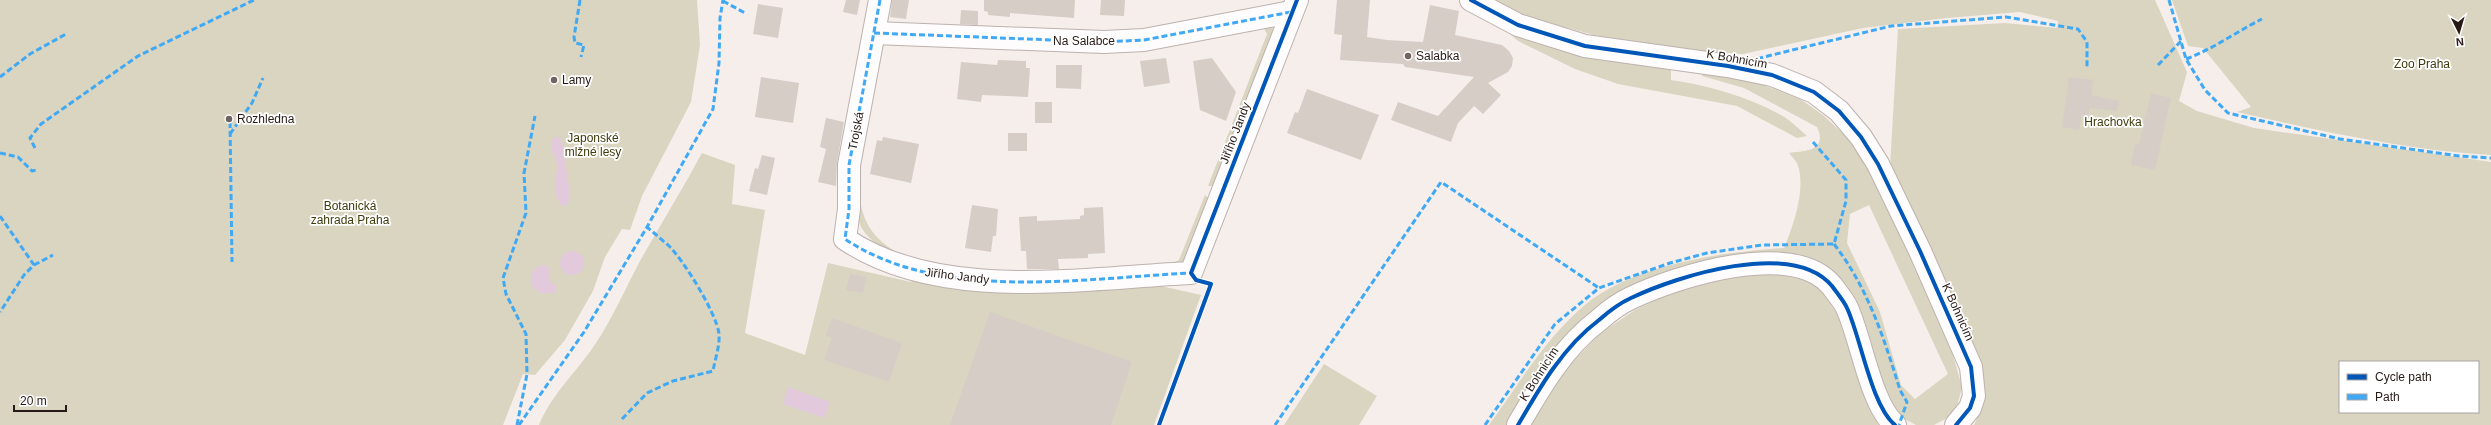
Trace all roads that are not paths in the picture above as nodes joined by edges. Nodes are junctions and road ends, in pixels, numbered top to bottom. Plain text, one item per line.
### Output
1 (880, 0) edge
2 (1471, 0) edge
3 (1294, 6) edge
4 (874, 33) junction
5 (865, 253) joint
6 (1518, 425) edge
7 (1895, 425) edge
8 (1956, 425) edge

1 - 4 street, Trojská
2 - 8 street, K Bohnicím
3 - 4 street, Na Salabce
3 - 5 street, Jiřího Jandy
4 - 5 street, Trojská
6 - 7 street, K Bohnicím

